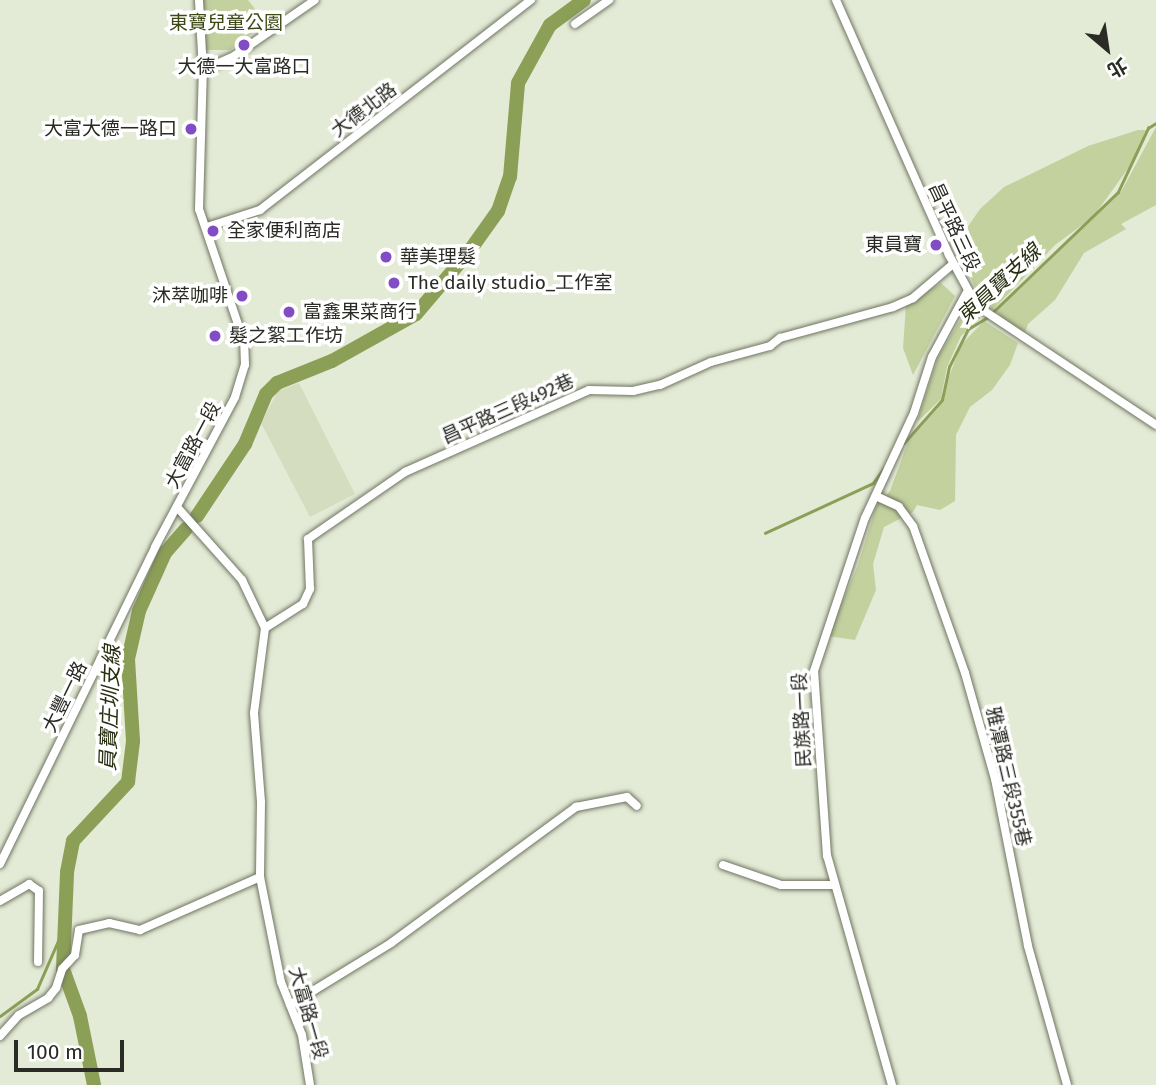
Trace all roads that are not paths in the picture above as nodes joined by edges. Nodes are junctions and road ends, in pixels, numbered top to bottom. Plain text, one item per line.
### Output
1 (199, 0) edge
2 (315, 0) edge
3 (531, 0) edge
4 (608, 0) edge
5 (836, 0) edge
6 (575, 24) dead end
7 (202, 70) junction
8 (207, 228) junction
9 (953, 264) junction
10 (967, 292) junction
11 (1156, 425) edge
12 (878, 497) junction
13 (177, 507) junction
14 (265, 628) junction
15 (637, 806) dead end
16 (0, 864) edge
17 (723, 865) dead end
18 (260, 877) junction
19 (835, 885) junction
20 (0, 901) edge
21 (38, 962) dead end
22 (290, 1005) junction
23 (0, 1036) edge
24 (310, 1085) edge
25 (892, 1085) edge
26 (1067, 1085) edge

1 - 7 street, 大富路一段
2 - 7 street
3 - 8 street, 大德北路
4 - 6 street
5 - 9 street, 昌平路三段
7 - 8 street, 大富路一段
8 - 13 street, 大富路一段
9 - 10 street, 昌平路三段
9 - 14 street, 昌平路三段492巷
10 - 11 street, 昌平路三段
10 - 12 street, 民族路一段
12 - 19 street, 民族路一段
12 - 26 street, 雅潭路三段355巷
13 - 14 street, 大富路一段
13 - 16 street, 大豐一路
14 - 18 street, 大富路一段
15 - 22 street
17 - 19 street
18 - 22 street, 大富路一段
18 - 23 street
19 - 25 street, 民族路一段
20 - 21 street
22 - 24 street, 大富路一段

